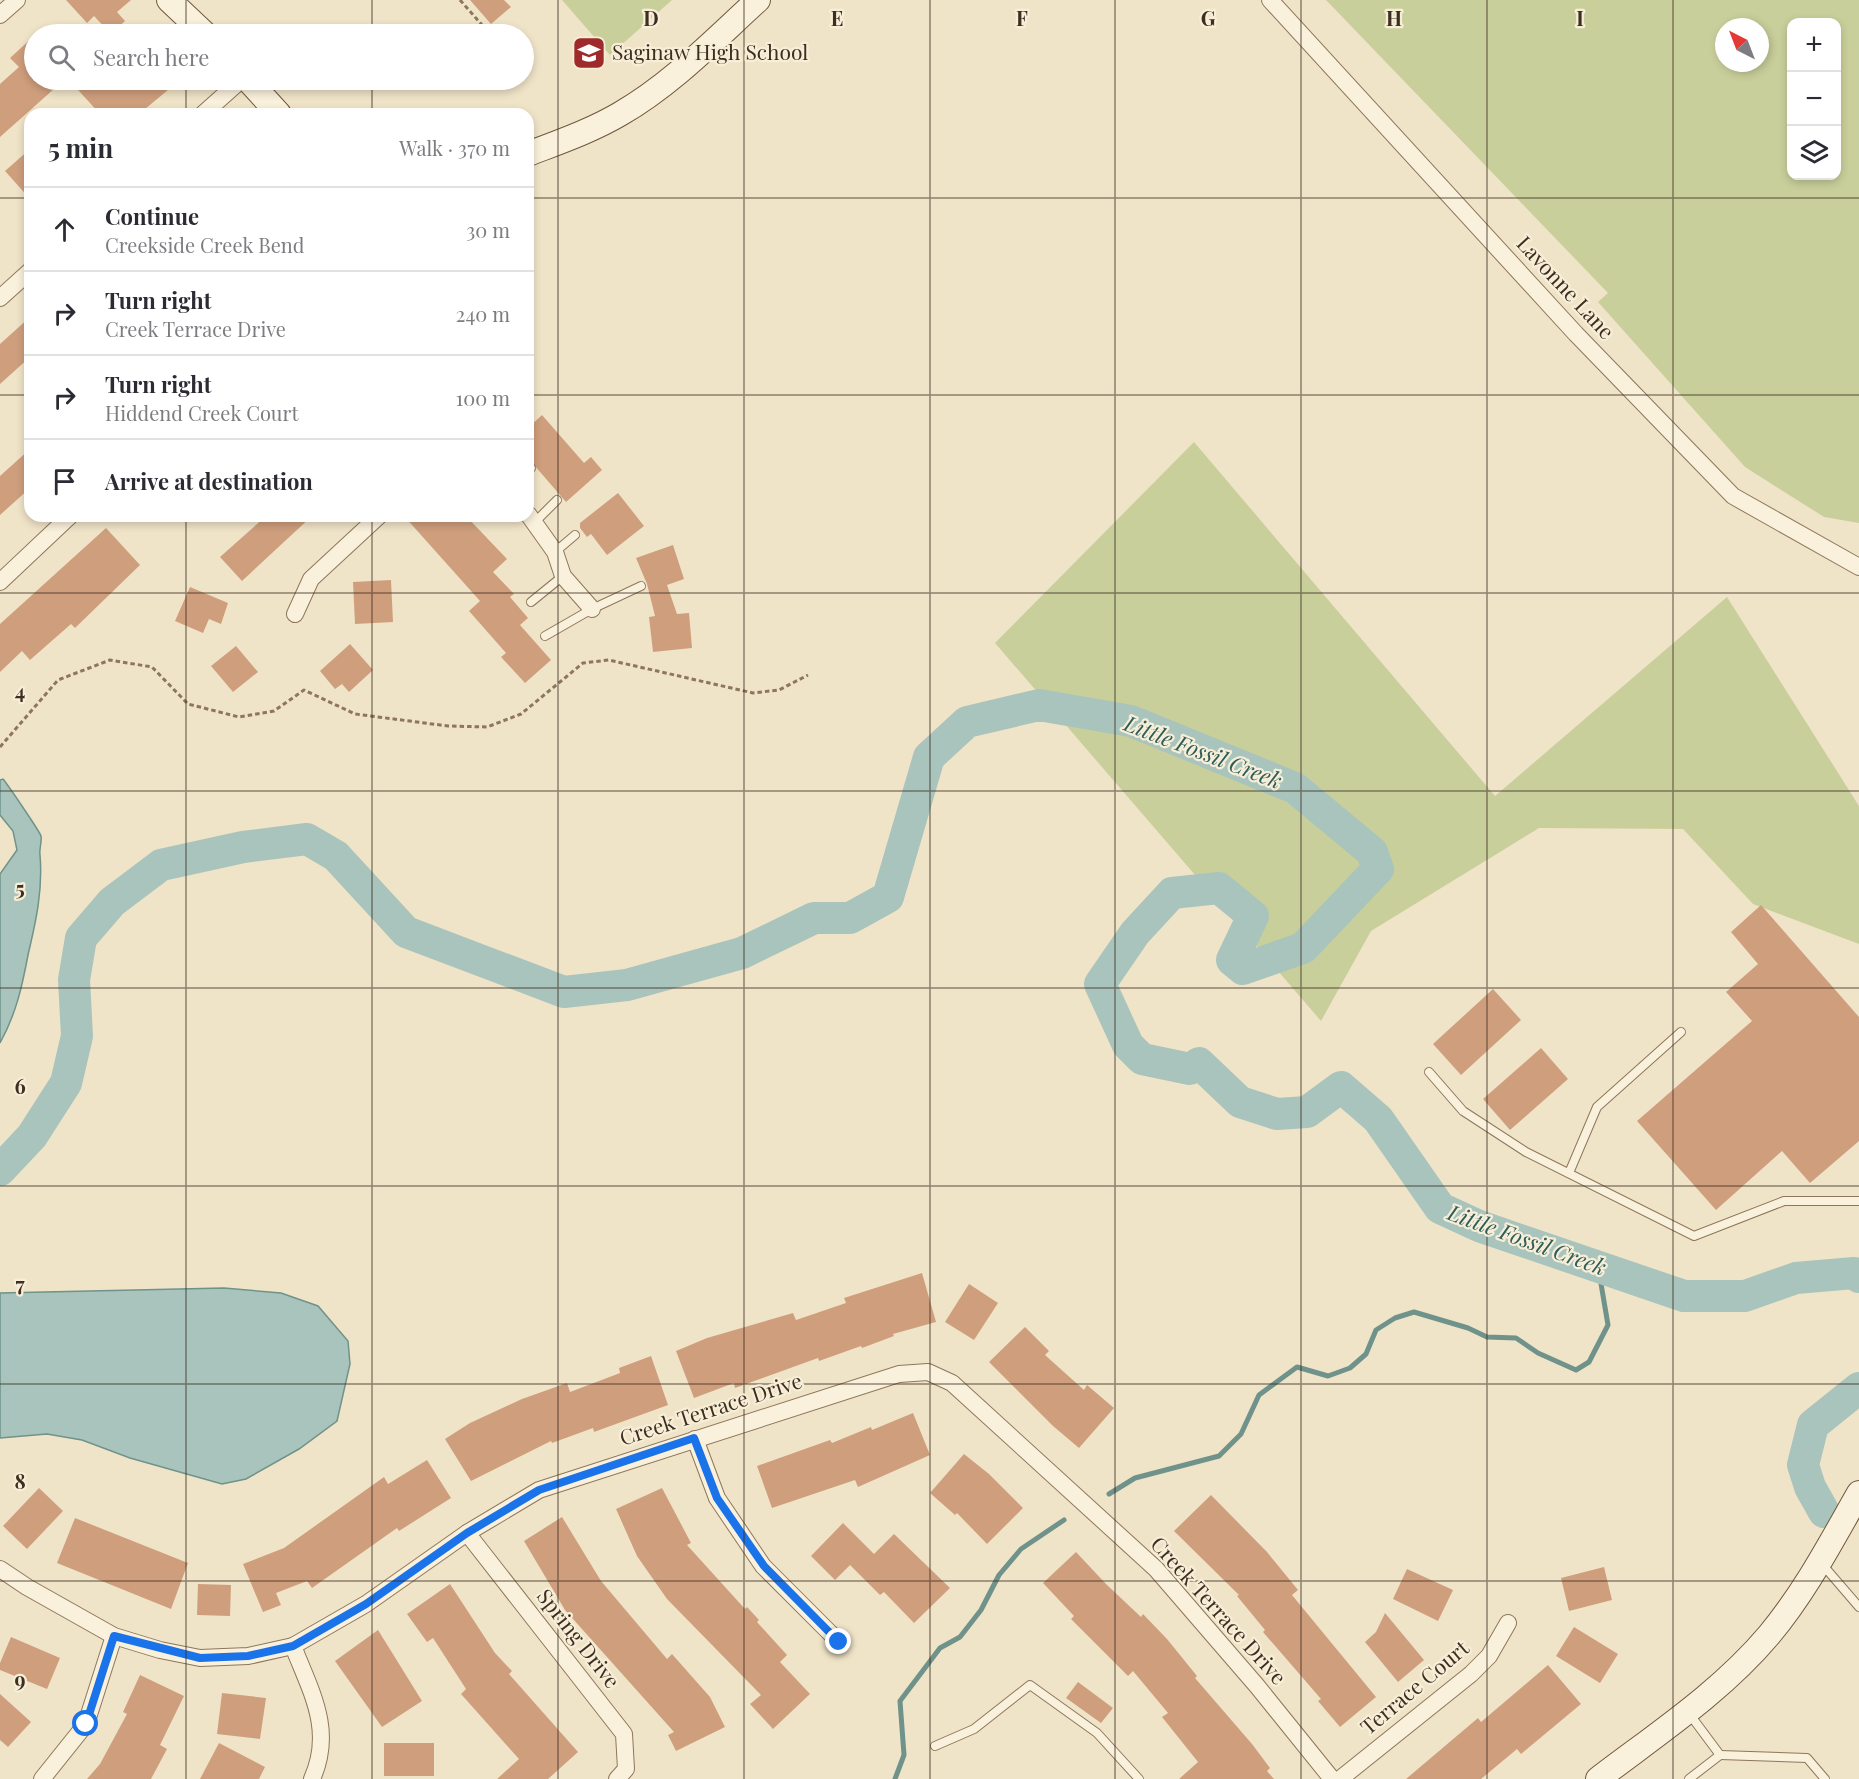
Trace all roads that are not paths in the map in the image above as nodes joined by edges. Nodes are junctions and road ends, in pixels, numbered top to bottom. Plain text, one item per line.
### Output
1 (17, 0) edge
2 (169, 0) edge
3 (758, 0) edge
4 (1270, 0) edge
5 (0, 15) edge
6 (194, 24) edge
7 (230, 90) edge
8 (257, 90) edge
9 (210, 108) edge
10 (274, 108) edge
11 (534, 151) edge
12 (24, 276) edge
13 (0, 298) edge
14 (557, 500) dead end
15 (534, 516) edge
16 (64, 522) edge
17 (373, 522) edge
18 (534, 522) edge
19 (575, 535) dead end
20 (555, 552) junction
21 (1859, 567) edge
22 (563, 576) junction
23 (0, 582) edge
24 (641, 586) dead end
25 (531, 602) dead end
26 (592, 609) junction
27 (296, 614) dead end
28 (545, 636) dead end
29 (1681, 1032) dead end
30 (1429, 1072) dead end
31 (1569, 1173) junction
32 (1859, 1202) edge
33 (694, 1438) junction
34 (1859, 1493) edge
35 (467, 1533) junction
36 (1820, 1562) junction
37 (0, 1569) edge
38 (1859, 1607) edge
39 (1508, 1623) dead end
40 (114, 1636) junction
41 (839, 1642) dead end
42 (293, 1646) junction
43 (1687, 1711) junction
44 (935, 1746) dead end
45 (1720, 1755) junction
46 (42, 1779) edge
47 (312, 1779) edge
48 (617, 1779) edge
49 (1139, 1779) edge
50 (1332, 1779) edge
51 (1340, 1779) edge
52 (1598, 1779) edge
53 (1689, 1779) edge
54 (1825, 1779) edge

1 - 5 street
2 - 6 main road
3 - 11 main road
4 - 21 street, Lavonne Lane
7 - 9 street
8 - 10 main road
12 - 13 street
14 - 15 lane
16 - 23 street
17 - 27 street
18 - 20 street
19 - 20 lane
20 - 22 street
22 - 25 lane
22 - 26 street
24 - 26 lane
26 - 28 lane
29 - 31 lane
30 - 31 lane
31 - 32 lane
33 - 35 street, Creek Terrace Drive
33 - 41 street
33 - 50 street, Creek Terrace Drive
34 - 36 main road
35 - 42 street, Creek Terrace Drive
35 - 48 street, Spring Drive
36 - 38 lane
36 - 43 main road
37 - 40 street, Creek Terrace Drive
39 - 51 street, Terrace Court
40 - 42 street, Creek Terrace Drive
40 - 46 street
42 - 47 street
43 - 45 lane
43 - 52 main road
44 - 49 lane
45 - 53 lane
45 - 54 lane

